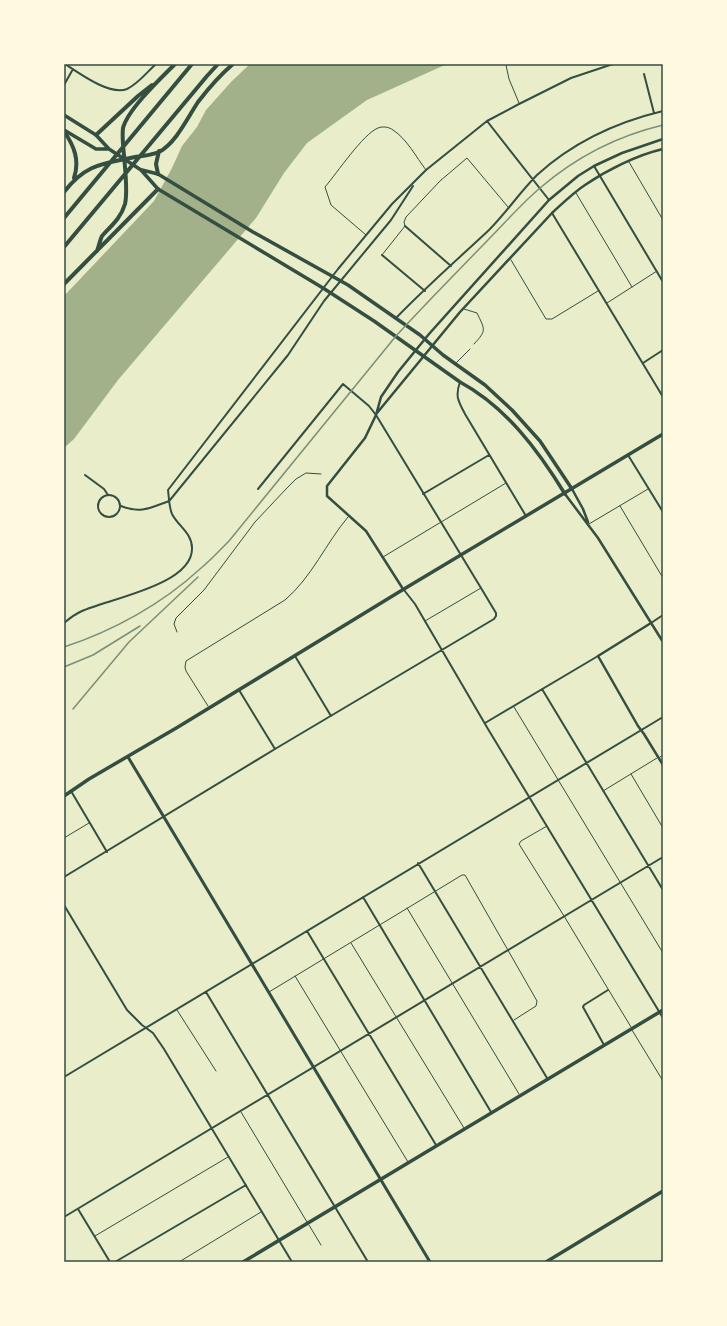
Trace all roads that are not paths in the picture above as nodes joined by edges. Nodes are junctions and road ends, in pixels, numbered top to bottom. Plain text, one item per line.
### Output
1 (65, 64) edge
2 (156, 64) edge
3 (175, 64) edge
4 (192, 64) edge
5 (218, 64) edge
6 (233, 64) edge
7 (613, 64) edge
8 (506, 65) edge
9 (73, 69) junction
10 (644, 74) dead end
11 (159, 80) junction
12 (64, 85) edge
13 (519, 104) junction
14 (663, 111) edge
15 (654, 113) junction
16 (64, 115) edge
17 (488, 121) junction
18 (64, 130) edge
19 (96, 135) junction
20 (663, 139) edge
21 (109, 149) junction
22 (662, 149) edge
23 (159, 152) junction
24 (663, 153) edge
25 (124, 160) junction
26 (628, 161) junction
27 (594, 166) junction
28 (141, 170) junction
29 (426, 170) junction
30 (158, 174) junction
31 (600, 176) junction
32 (74, 178) junction
33 (533, 179) junction
34 (415, 183) junction
35 (158, 188) junction
36 (64, 192) edge
37 (574, 192) junction
38 (549, 200) junction
39 (509, 208) junction
40 (552, 213) junction
41 (64, 218) edge
42 (663, 220) edge
43 (405, 226) junction
44 (367, 235) junction
45 (64, 246) edge
46 (97, 251) junction
47 (382, 255) joint
48 (511, 259) junction
49 (451, 266) junction
50 (657, 271) junction
51 (332, 276) junction
52 (341, 281) junction
53 (663, 281) edge
54 (64, 284) edge
55 (632, 287) junction
56 (323, 288) junction
57 (599, 290) junction
58 (425, 291) junction
59 (331, 293) junction
60 (607, 303) junction
61 (463, 309) junction
62 (396, 318) junction
63 (425, 339) junction
64 (474, 344) dead end
65 (432, 345) junction
66 (470, 349) dead end
67 (416, 350) junction
68 (663, 350) edge
69 (424, 356) junction
70 (455, 363) junction
71 (642, 363) junction
72 (460, 382) junction
73 (663, 397) edge
74 (376, 415) junction
75 (663, 434) edge
76 (489, 455) junction
77 (628, 455) junction
78 (321, 474) dead end
79 (86, 475) dead end
80 (506, 483) junction
81 (649, 488) junction
82 (258, 489) dead end
83 (572, 489) junction
84 (423, 494) junction
85 (565, 494) junction
86 (108, 495) junction
87 (169, 501) junction
88 (120, 505) junction
89 (620, 506) junction
90 (663, 512) edge
91 (349, 516) junction
92 (526, 517) junction
93 (440, 522) junction
94 (589, 524) junction
95 (461, 556) junction
96 (383, 557) junction
97 (663, 578) edge
98 (481, 588) junction
99 (404, 590) junction
100 (663, 614) edge
101 (425, 621) junction
102 (64, 623) edge
103 (651, 623) junction
104 (177, 632) dead end
105 (663, 642) edge
106 (442, 650) junction
107 (295, 656) junction
108 (598, 656) junction
109 (542, 689) junction
110 (239, 690) junction
111 (514, 706) junction
112 (209, 708) junction
113 (331, 716) junction
114 (663, 717) edge
115 (485, 723) junction
116 (641, 730) junction
117 (275, 749) junction
118 (663, 755) edge
119 (128, 757) junction
120 (659, 757) junction
121 (586, 763) junction
122 (663, 765) edge
123 (631, 774) junction
124 (558, 780) junction
125 (71, 791) junction
126 (603, 791) junction
127 (64, 796) edge
128 (530, 797) junction
129 (164, 817) junction
130 (90, 822) junction
131 (547, 825) junction
132 (663, 828) edge
133 (64, 838) edge
134 (108, 852) junction
135 (663, 857) edge
136 (418, 864) junction
137 (649, 866) junction
138 (64, 877) edge
139 (620, 882) junction
140 (663, 890) edge
141 (434, 891) junction
142 (363, 897) junction
143 (592, 899) junction
144 (64, 905) edge
145 (407, 908) junction
146 (564, 916) junction
147 (380, 925) junction
148 (307, 931) junction
149 (351, 942) junction
150 (508, 950) junction
151 (663, 954) edge
152 (324, 958) junction
153 (252, 965) junction
154 (480, 967) junction
155 (295, 976) junction
156 (452, 984) junction
157 (608, 990) junction
158 (206, 992) junction
159 (268, 992) junction
160 (425, 1000) junction
161 (177, 1009) junction
162 (661, 1011) edge
163 (396, 1018) junction
164 (663, 1018) edge
165 (513, 1020) junction
166 (146, 1028) junction
167 (632, 1029) junction
168 (369, 1034) junction
169 (604, 1046) junction
170 (340, 1051) junction
171 (313, 1068) junction
172 (216, 1071) dead end
173 (64, 1077) edge
174 (548, 1080) junction
175 (663, 1081) edge
176 (267, 1095) junction
177 (521, 1096) junction
178 (241, 1111) junction
179 (492, 1113) junction
180 (212, 1128) junction
181 (465, 1130) junction
182 (437, 1146) junction
183 (229, 1157) junction
184 (409, 1163) junction
185 (381, 1179) junction
186 (246, 1185) junction
187 (663, 1192) edge
188 (334, 1206) junction
189 (78, 1209) junction
190 (262, 1212) junction
191 (64, 1217) edge
192 (308, 1223) junction
193 (95, 1237) junction
194 (279, 1240) junction
195 (321, 1245) dead end
196 (110, 1262) edge
197 (115, 1262) edge
198 (179, 1262) edge
199 (243, 1262) edge
200 (292, 1262) edge
201 (368, 1262) edge
202 (430, 1262) edge
203 (546, 1262) edge

1 - 9 street
2 - 9 street
3 - 11 highway
4 - 41 highway
5 - 45 highway
6 - 23 highway
7 - 13 street
8 - 13 lane
9 - 12 street
10 - 15 street
11 - 19 highway
11 - 25 highway
13 - 17 street
14 - 15 street
15 - 33 street
16 - 19 main road
17 - 29 street
17 - 33 street
18 - 21 main road
18 - 32 highway
19 - 21 main road
20 - 27 street
21 - 25 main road
22 - 24 street
22 - 26 street
23 - 25 highway
23 - 30 highway
25 - 28 main road
25 - 32 highway
25 - 46 highway
26 - 31 street
26 - 42 lane
27 - 31 street
27 - 38 street
28 - 30 main road
28 - 35 main road
29 - 34 street
29 - 44 lane
30 - 51 main road
31 - 37 street
31 - 50 street
32 - 36 highway
33 - 38 street
33 - 39 street
34 - 44 street
34 - 52 street
35 - 46 highway
35 - 56 main road
37 - 40 street
37 - 55 lane
38 - 63 street
39 - 43 lane
39 - 49 street
40 - 48 street
40 - 57 street
43 - 47 lane
43 - 49 street
44 - 51 street
46 - 54 highway
47 - 58 street
48 - 57 lane
48 - 61 street
49 - 58 street
50 - 53 street
50 - 55 lane
51 - 52 main road
51 - 56 street
52 - 59 street
52 - 62 main road
55 - 60 lane
56 - 59 main road
56 - 87 street
57 - 60 street
58 - 62 street
59 - 67 main road
59 - 87 street
60 - 71 street
61 - 64 lane
61 - 65 street
62 - 63 main road
63 - 65 main road
63 - 67 street
65 - 69 street
65 - 70 main road
66 - 70 lane
67 - 69 main road
67 - 74 street
68 - 71 street
69 - 72 main road
69 - 74 street
70 - 83 main road
71 - 73 street
72 - 76 street
72 - 85 main road
74 - 82 street
74 - 84 street
74 - 91 street
75 - 77 main road
76 - 80 street
76 - 84 street
77 - 81 street
77 - 83 main road
78 - 104 lane
79 - 86 street
80 - 92 street
80 - 93 lane
81 - 89 lane
81 - 90 street
83 - 85 main road
83 - 94 street
84 - 93 street
85 - 92 main road
85 - 94 street
86 - 88 street
86 - 88 street
87 - 88 street
87 - 102 street
89 - 94 lane
89 - 97 lane
91 - 96 street
91 - 112 lane
92 - 95 main road
93 - 95 street
93 - 96 lane
94 - 103 street
95 - 98 street
95 - 99 main road
96 - 99 street
98 - 101 lane
98 - 106 street
99 - 101 street
99 - 107 main road
100 - 103 street
101 - 106 street
103 - 105 street
103 - 108 street
106 - 113 street
106 - 115 street
107 - 110 main road
107 - 113 street
108 - 109 street
108 - 116 street
109 - 111 street
109 - 121 street
110 - 112 main road
110 - 117 street
111 - 115 street
111 - 124 lane
112 - 119 main road
113 - 117 street
114 - 116 street
115 - 128 street
116 - 120 street
116 - 121 street
117 - 129 street
118 - 120 lane
119 - 125 main road
119 - 129 main road
120 - 122 street
120 - 123 lane
121 - 124 street
121 - 126 street
123 - 126 lane
123 - 132 lane
124 - 128 street
124 - 139 lane
125 - 127 main road
125 - 130 street
126 - 137 street
128 - 131 street
128 - 136 street
129 - 134 street
129 - 153 main road
130 - 133 lane
130 - 134 street
131 - 143 street
131 - 146 lane
134 - 138 street
135 - 137 street
136 - 141 street
136 - 142 street
137 - 139 street
137 - 140 street
139 - 143 street
139 - 151 lane
141 - 145 lane
141 - 150 lane
141 - 154 street
142 - 147 street
142 - 148 street
143 - 146 street
143 - 162 street
144 - 166 street
145 - 147 lane
145 - 156 lane
146 - 150 street
146 - 157 lane
147 - 149 lane
147 - 160 street
148 - 152 street
148 - 153 street
149 - 152 lane
149 - 163 lane
150 - 154 street
150 - 165 lane
152 - 155 lane
152 - 168 street
153 - 158 street
153 - 159 main road
154 - 156 street
154 - 165 street
155 - 159 lane
155 - 170 lane
156 - 160 street
156 - 177 lane
157 - 167 lane
157 - 169 street
158 - 161 street
158 - 176 street
159 - 171 main road
160 - 163 street
160 - 179 street
161 - 166 street
161 - 172 lane
162 - 164 street
162 - 167 main road
163 - 168 street
163 - 181 lane
165 - 174 street
166 - 173 street
166 - 180 street
167 - 169 main road
167 - 175 lane
168 - 170 street
168 - 182 street
169 - 174 main road
170 - 171 street
170 - 184 lane
171 - 176 street
171 - 185 main road
174 - 177 main road
176 - 178 street
176 - 188 street
177 - 179 main road
178 - 180 street
178 - 192 lane
179 - 181 main road
180 - 183 street
180 - 189 street
181 - 182 main road
182 - 184 main road
183 - 186 street
183 - 193 lane
184 - 185 main road
185 - 188 main road
185 - 202 main road
186 - 190 street
186 - 197 street
187 - 203 main road
188 - 192 main road
188 - 201 street
189 - 191 street
189 - 193 street
190 - 194 street
190 - 198 lane
192 - 194 main road
192 - 195 lane
193 - 196 street
194 - 199 main road
194 - 200 street

